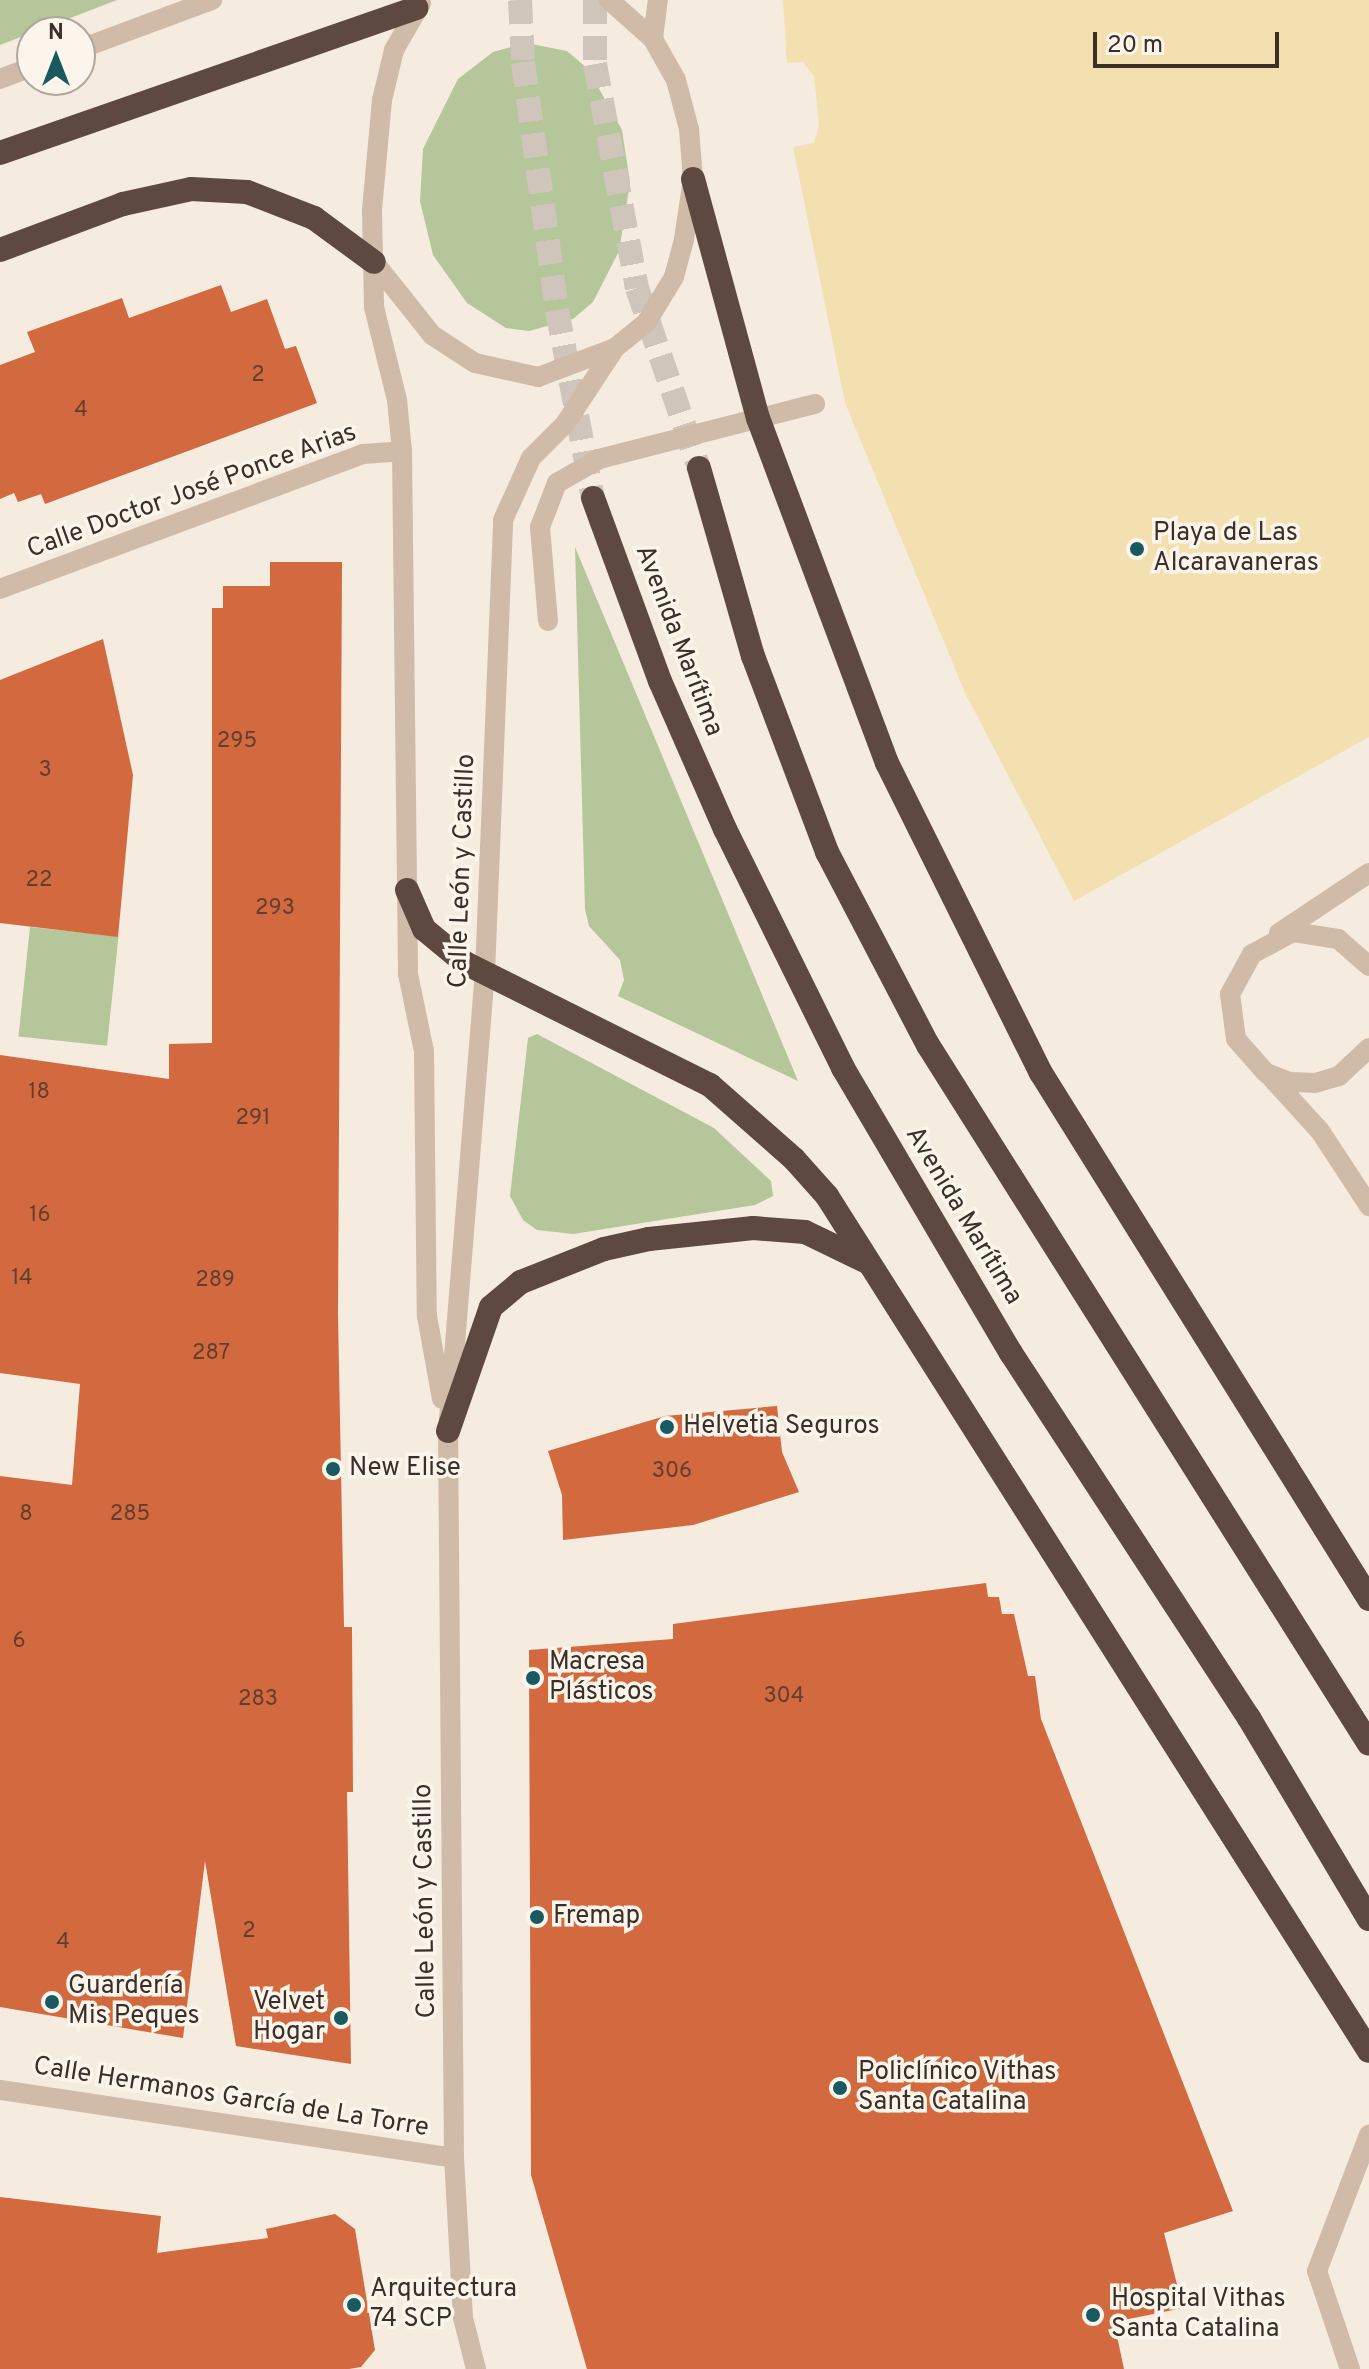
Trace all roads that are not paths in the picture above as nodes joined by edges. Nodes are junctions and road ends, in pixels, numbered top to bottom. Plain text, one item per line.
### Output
1 (212, 0) edge
2 (609, 0) edge
3 (658, 0) edge
4 (419, 3) edge
5 (653, 39) junction
6 (96, 43) edge
7 (0, 153) edge
8 (693, 179) junction
9 (0, 250) edge
10 (374, 262) junction
11 (615, 348) junction
12 (815, 404) dead end
13 (758, 418) junction
14 (402, 451) junction
15 (699, 468) tunnel mouth
16 (593, 498) tunnel mouth
17 (0, 589) edge
18 (548, 621) dead end
19 (1369, 873) edge
20 (407, 890) junction
21 (1271, 939) junction
22 (1369, 966) edge
23 (485, 973) junction
24 (1369, 1048) edge
25 (1266, 1073) junction
26 (1369, 1206) edge
27 (872, 1265) junction
28 (448, 1431) junction
29 (1369, 1599) edge
30 (1369, 1744) edge
31 (1369, 1919) edge
32 (1369, 2051) edge
33 (0, 2090) edge
34 (1369, 2135) edge
35 (454, 2158) junction
36 (476, 2369) edge
37 (1350, 2369) edge

1 - 6 street
2 - 5 street
3 - 5 street
4 - 7 highway
4 - 10 street, Calle León y Castillo
5 - 8 street
8 - 11 street
8 - 13 highway
9 - 10 highway
10 - 11 street
10 - 14 street, Calle León y Castillo
11 - 23 street, Calle León y Castillo
12 - 13 street
13 - 18 street
13 - 29 highway
14 - 17 street, Calle Doctor José Ponce Arias
14 - 20 street, Calle León y Castillo
15 - 30 highway
16 - 31 highway, Avenida Marítima
19 - 21 street
20 - 23 highway
20 - 28 street, Calle León y Castillo
21 - 22 street
21 - 25 street
23 - 27 highway
23 - 28 street, Calle León y Castillo
24 - 25 street
25 - 26 street
27 - 28 highway
27 - 32 highway
28 - 35 street, Calle León y Castillo
33 - 35 street, Calle Hermanos García de La Torre
34 - 37 street
35 - 36 street, Calle León y Castillo

